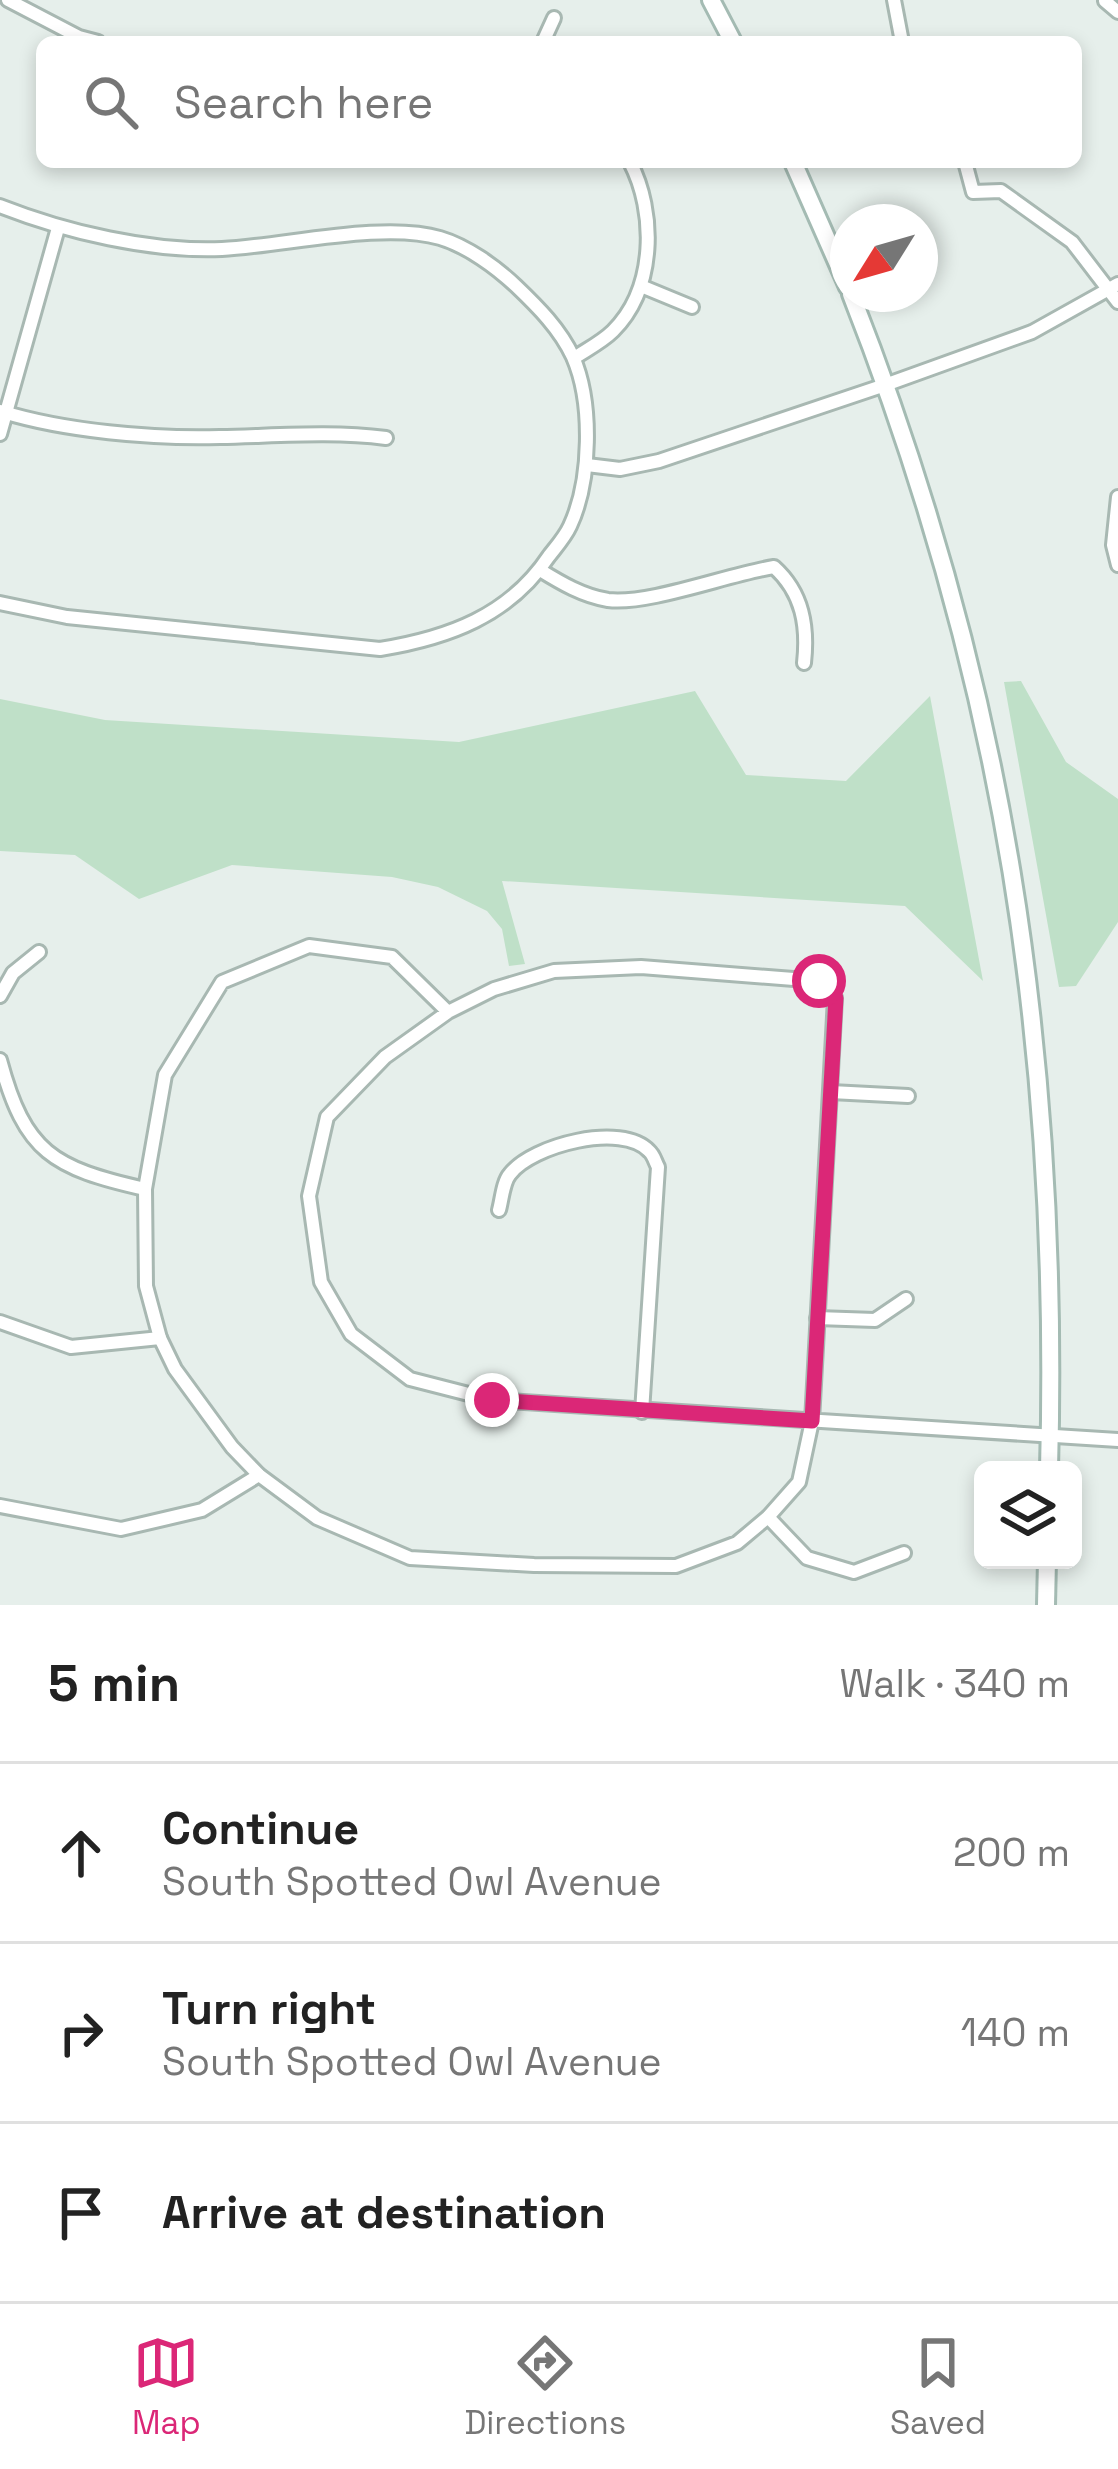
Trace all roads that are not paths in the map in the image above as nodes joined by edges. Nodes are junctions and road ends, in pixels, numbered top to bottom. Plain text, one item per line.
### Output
1 (8, 0) edge
2 (712, 0) edge
3 (894, 0) edge
4 (1105, 2) edge
5 (1118, 12) edge
6 (554, 18) dead end
7 (77, 36) edge
8 (546, 36) edge
9 (731, 36) edge
10 (901, 36) edge
11 (632, 168) edge
12 (796, 168) edge
13 (967, 168) edge
14 (0, 206) edge
15 (58, 229) junction
16 (830, 247) edge
17 (641, 286) junction
18 (1115, 292) edge
19 (692, 307) dead end
20 (857, 312) edge
21 (574, 358) junction
22 (885, 385) junction
23 (3, 412) edge
24 (0, 434) edge
25 (386, 438) dead end
26 (587, 465) junction
27 (1118, 497) edge
28 (1118, 565) edge
29 (540, 570) junction
30 (0, 603) edge
31 (804, 663) dead end
32 (39, 952) dead end
33 (0, 996) edge
34 (448, 1012) junction
35 (0, 1060) edge
36 (831, 1092) junction
37 (908, 1096) dead end
38 (145, 1190) junction
39 (499, 1210) dead end
40 (906, 1299) dead end
41 (817, 1318) junction
42 (0, 1322) edge
43 (160, 1338) junction
44 (642, 1412) junction
45 (812, 1421) junction
46 (1050, 1438) junction
47 (1118, 1440) edge
48 (1049, 1461) edge
49 (260, 1475) junction
50 (0, 1506) edge
51 (768, 1517) junction
52 (904, 1553) dead end
53 (1047, 1569) edge
54 (1046, 1605) edge

1 - 7 street
2 - 9 main road
3 - 10 street
4 - 5 street
6 - 8 street
11 - 17 street
12 - 16 main road
13 - 18 street
14 - 15 street
15 - 21 street
15 - 23 street
17 - 19 street
17 - 21 street
18 - 22 street
20 - 22 main road
21 - 26 street
22 - 26 street
22 - 46 main road
23 - 24 street
23 - 25 street
26 - 29 street
27 - 28 street
29 - 30 street
29 - 31 street
32 - 33 street
34 - 36 street
34 - 38 street
34 - 44 street
35 - 38 street
36 - 37 street
36 - 41 street
38 - 43 street
39 - 44 street
40 - 41 street
41 - 45 street
42 - 43 street
43 - 49 street
44 - 45 street
45 - 46 street
45 - 51 street
46 - 47 street
46 - 48 main road
49 - 50 street
49 - 51 street
51 - 52 street
53 - 54 main road

